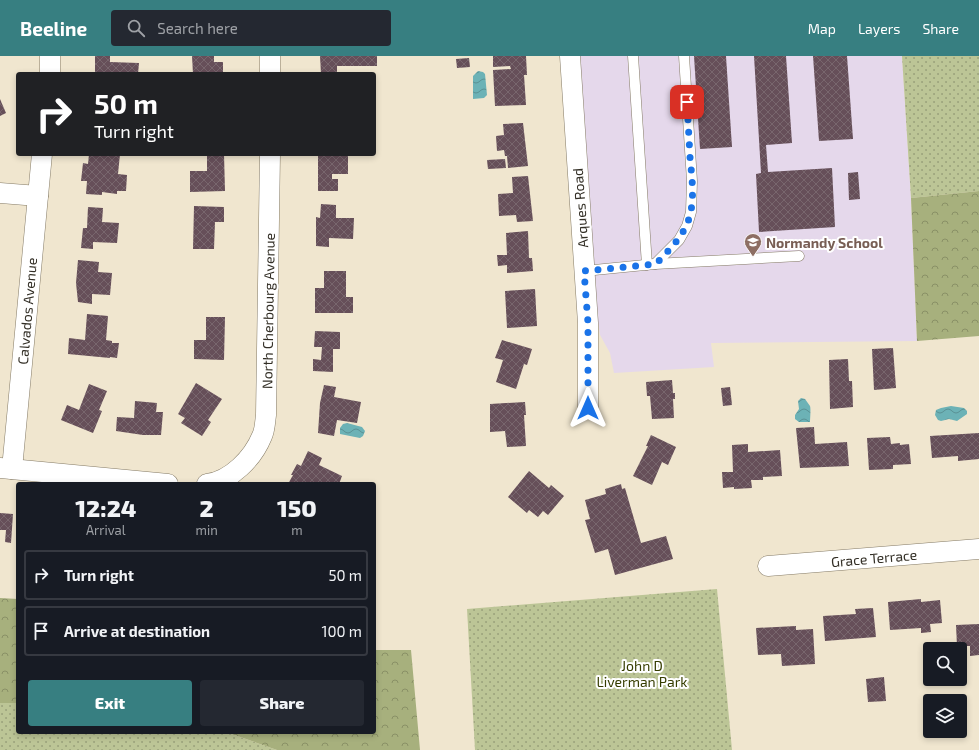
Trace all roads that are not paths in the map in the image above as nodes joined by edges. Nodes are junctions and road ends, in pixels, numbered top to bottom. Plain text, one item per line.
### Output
1 (50, 56) edge
2 (270, 56) edge
3 (570, 56) edge
4 (633, 56) edge
5 (684, 56) edge
6 (50, 72) edge
7 (270, 72) edge
8 (42, 156) edge
9 (270, 156) edge
10 (0, 193) edge
11 (38, 196) junction
12 (799, 256) dead end
13 (651, 265) junction
14 (584, 271) junction
15 (588, 408) dead end
16 (6, 468) edge
17 (148, 482) edge
18 (215, 482) edge
19 (979, 549) edge
20 (768, 566) dead end

1 - 6 street
2 - 7 street
3 - 14 street, Arques Road
4 - 13 lane
5 - 13 lane
8 - 11 street, Calvados Avenue
9 - 18 street, North Cherbourg Avenue
10 - 11 street
11 - 16 street, Calvados Avenue
12 - 13 lane
13 - 14 lane
14 - 15 street, Arques Road
16 - 17 street
19 - 20 street, Grace Terrace

